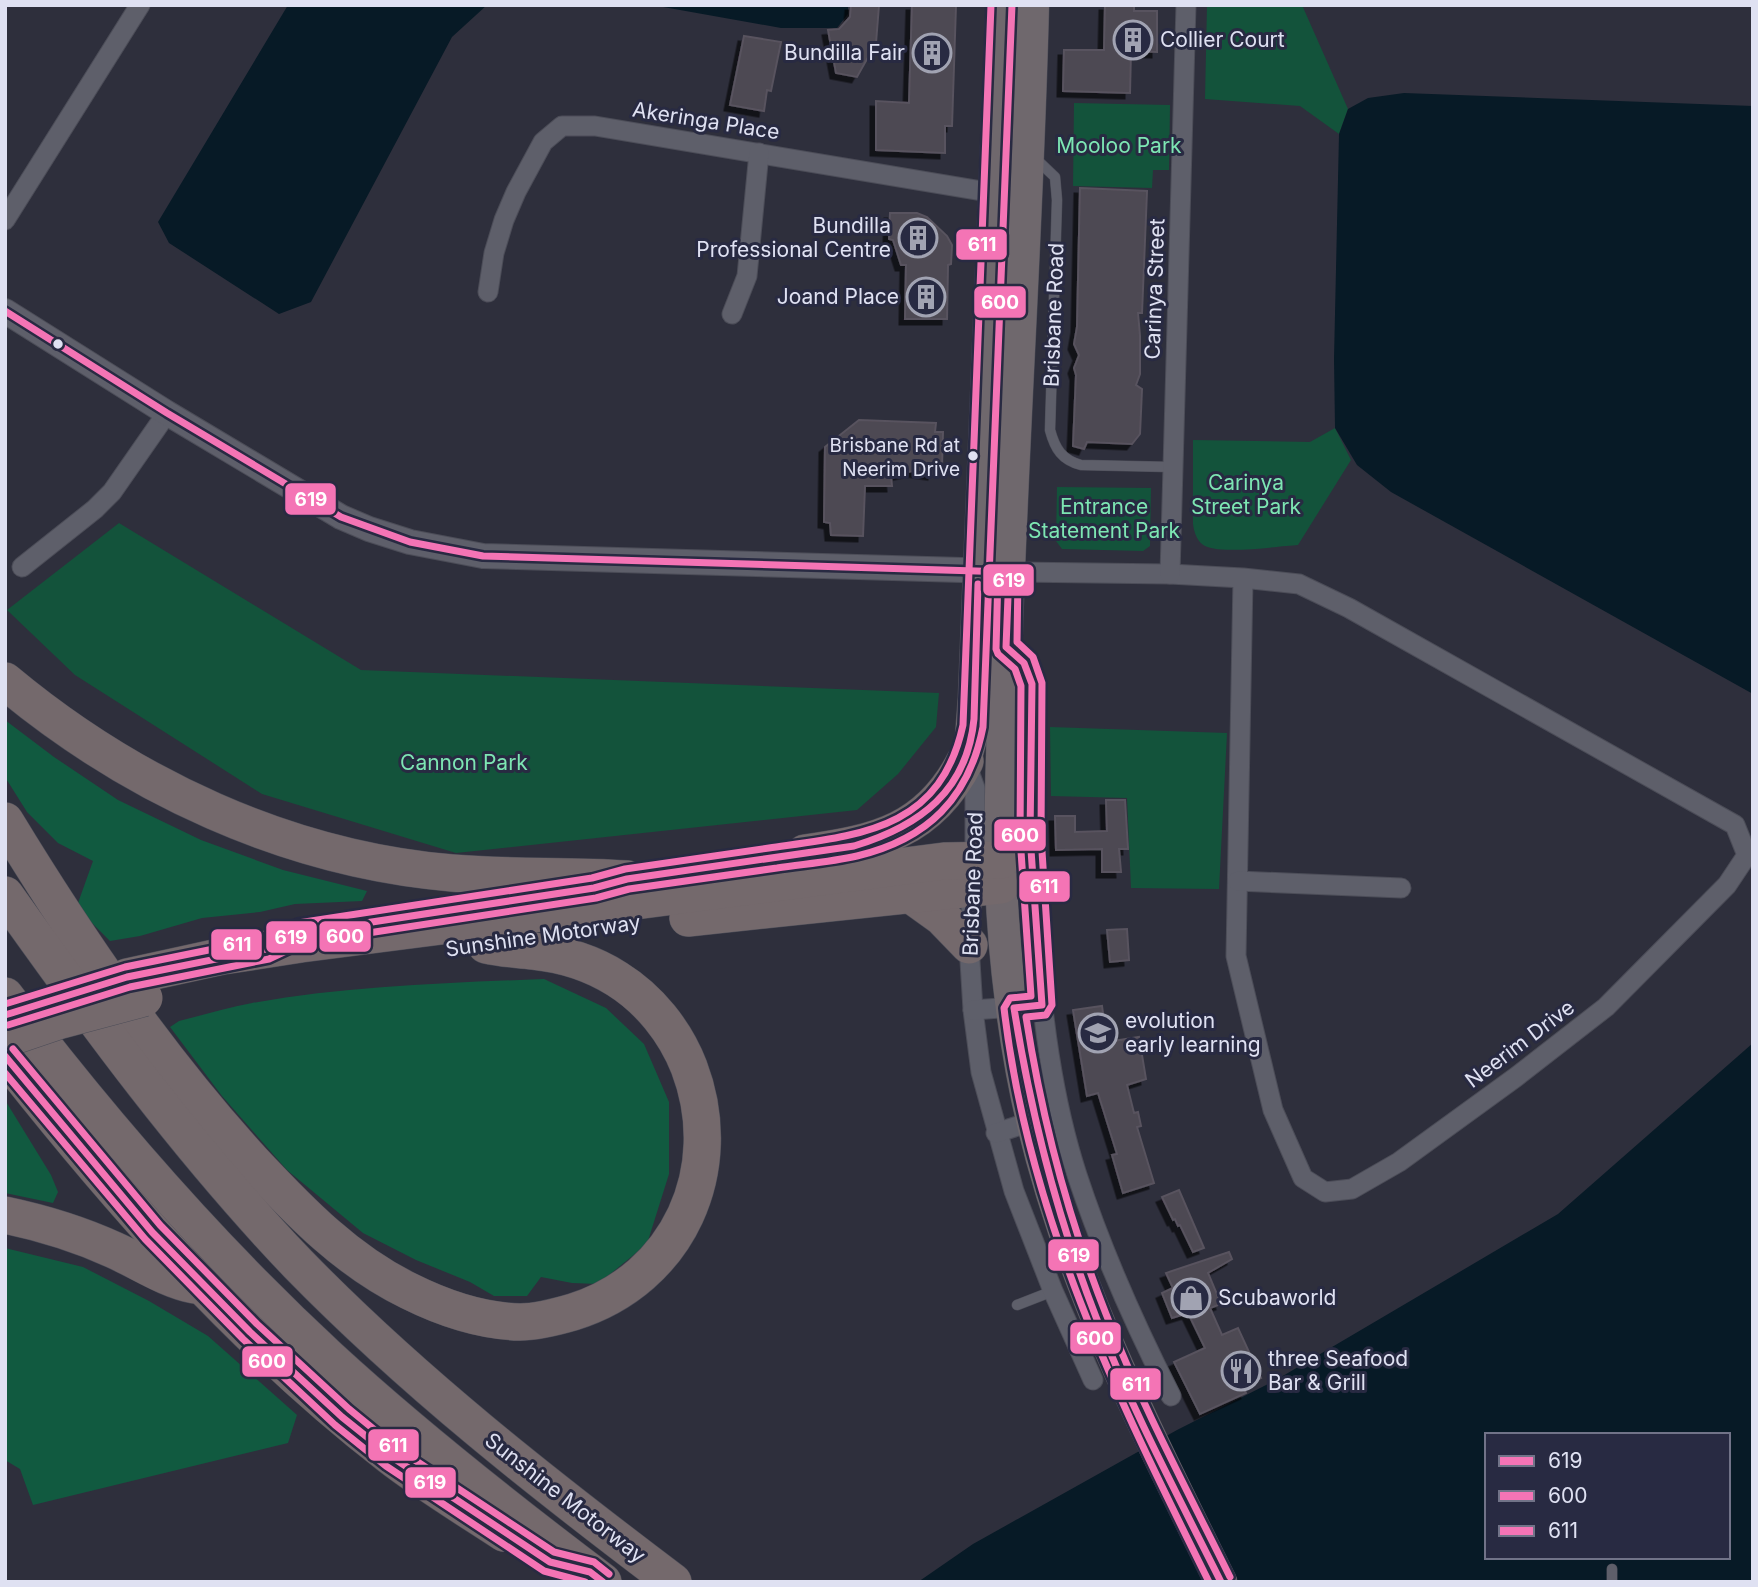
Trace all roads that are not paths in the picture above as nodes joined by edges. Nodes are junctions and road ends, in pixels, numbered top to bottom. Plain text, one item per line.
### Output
1 (140, 5) edge
2 (1002, 5) edge
3 (1033, 5) edge
4 (1186, 5) edge
5 (759, 153) junction
6 (1029, 153) junction
7 (994, 193) junction
8 (1027, 194) junction
9 (5, 220) edge
10 (488, 292) dead end
11 (5, 311) edge
12 (733, 314) dead end
13 (167, 413) junction
14 (1172, 467) junction
15 (22, 567) dead end
16 (994, 571) junction
17 (1170, 574) junction
18 (1243, 578) junction
19 (1006, 647) junction
20 (5, 681) edge
21 (965, 761) junction
22 (5, 821) edge
23 (987, 873) junction
24 (627, 879) junction
25 (1238, 881) junction
26 (1401, 888) dead end
27 (910, 894) junction
28 (5, 895) edge
29 (486, 945) junction
30 (969, 945) junction
31 (266, 949) junction
32 (135, 987) junction
33 (5, 996) edge
34 (1028, 1007) junction
35 (972, 1010) junction
36 (5, 1015) edge
37 (5, 1039) edge
38 (5, 1056) edge
39 (1033, 1121) junction
40 (996, 1133) junction
41 (5, 1215) edge
42 (205, 1288) junction
43 (1053, 1291) junction
44 (1017, 1305) dead end
45 (1093, 1380) dead end
46 (1171, 1396) dead end
47 (1612, 1569) dead end
48 (596, 1577) edge
49 (673, 1582) edge
50 (1221, 1582) edge
51 (1612, 1582) edge

1 - 9 street
2 - 7 main road, Brisbane Road
3 - 6 main road, Brisbane Road
4 - 14 street, Carinya Street
5 - 7 street, Akeringa Place
5 - 10 street, Akeringa Place
5 - 12 street
6 - 8 main road, Brisbane Road
6 - 14 lane, Brisbane Road
7 - 8 street, Akeringa Place
7 - 16 main road, Brisbane Road
8 - 16 main road, Brisbane Road
11 - 13 street
13 - 15 street
13 - 16 street
14 - 17 street, Carinya Street
16 - 17 street, Neerim Drive
16 - 19 main road, Brisbane Road
16 - 21 main road, Brisbane Road
17 - 18 street, Neerim Drive
18 - 25 street, Neerim Drive
18 - 25 street, Neerim Drive
19 - 23 main road, Brisbane Road
19 - 34 street, Brisbane Road
20 - 24 highway
21 - 23 street, Brisbane Road
21 - 24 highway
22 - 29 highway
23 - 27 highway, Sunshine Motorway
23 - 30 street, Brisbane Road
23 - 31 highway, Sunshine Motorway
23 - 34 main road, Brisbane Road
24 - 31 highway
25 - 26 street
27 - 29 highway, Sunshine Motorway
27 - 30 highway
28 - 49 highway, Sunshine Motorway
29 - 32 highway, Sunshine Motorway
30 - 35 street, Brisbane Road
31 - 32 highway, Sunshine Motorway
32 - 36 highway, Sunshine Motorway
32 - 37 highway, Sunshine Motorway, bridge
33 - 48 highway, Sunshine Motorway
34 - 35 street
34 - 39 main road, Brisbane Road
34 - 46 street, Brisbane Road
35 - 40 street, Brisbane Road
38 - 42 highway
39 - 40 street
39 - 50 main road, Brisbane Road
40 - 43 street, Brisbane Road
41 - 42 highway
42 - 48 highway
43 - 44 lane
43 - 45 street, Brisbane Road
47 - 51 lane

